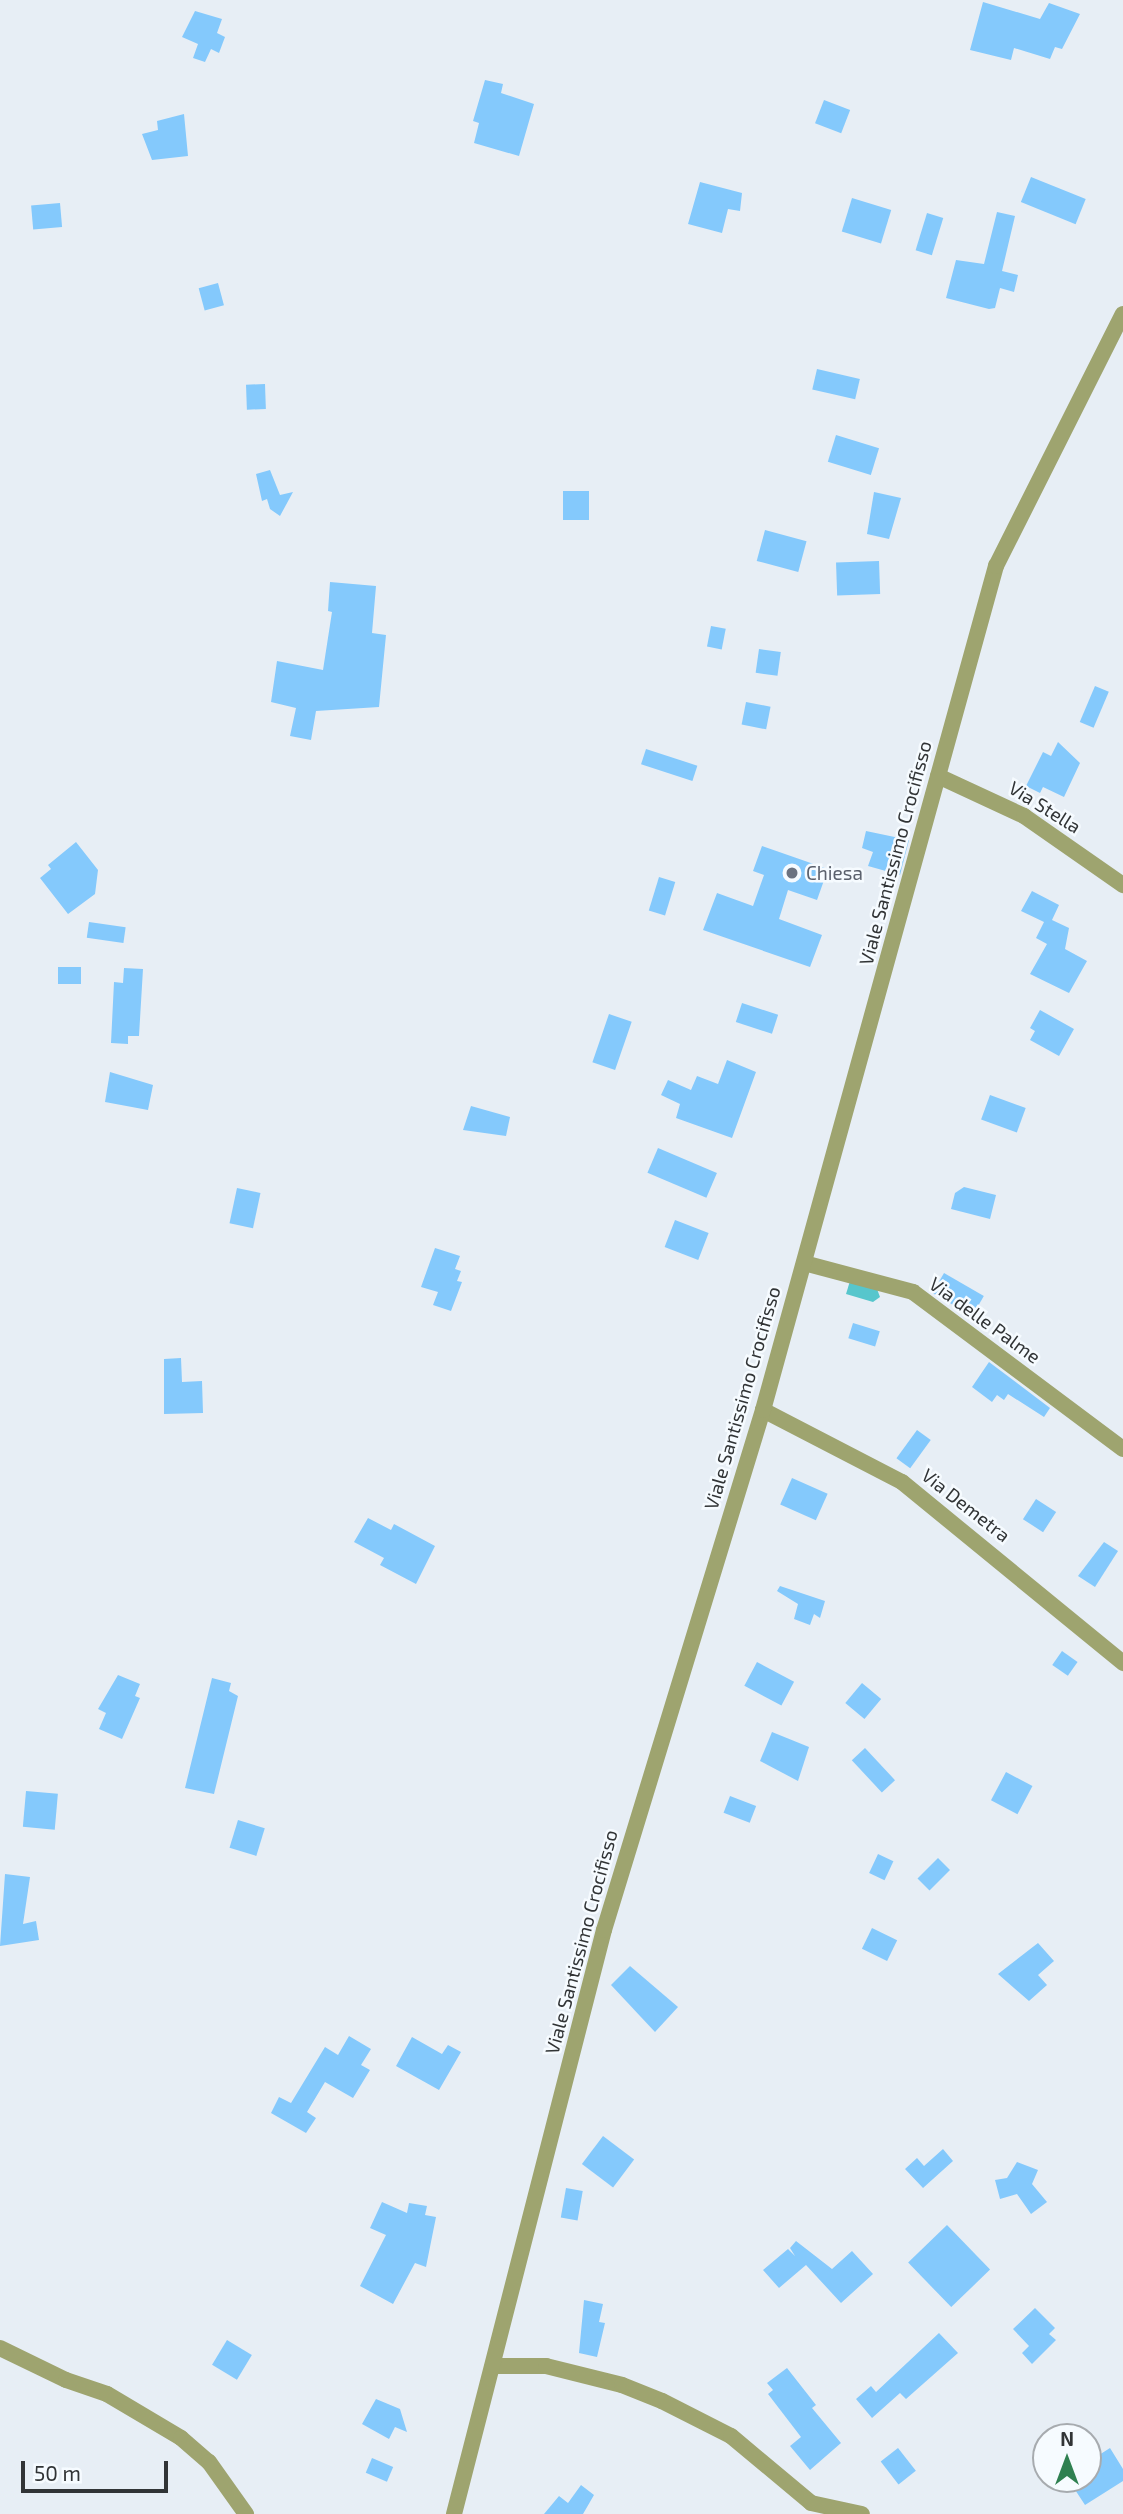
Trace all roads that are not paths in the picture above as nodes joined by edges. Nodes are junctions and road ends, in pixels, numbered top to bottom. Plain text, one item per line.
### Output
1 (1123, 314) edge
2 (938, 776) junction
3 (1123, 885) edge
4 (804, 1263) junction
5 (763, 1410) junction
6 (1123, 1449) edge
7 (1123, 1662) edge
8 (0, 2348) edge
9 (494, 2366) junction
10 (246, 2514) edge
11 (454, 2514) edge
12 (862, 2514) edge

1 - 2 street, Viale Santissimo Crocifisso
2 - 3 street, Via Stella
2 - 4 street, Viale Santissimo Crocifisso
4 - 5 street, Viale Santissimo Crocifisso
4 - 6 street, Via delle Palme
5 - 7 street, Via Demetra
5 - 9 street, Viale Santissimo Crocifisso
8 - 10 street
9 - 11 street, Viale Santissimo Crocifisso
9 - 12 street

